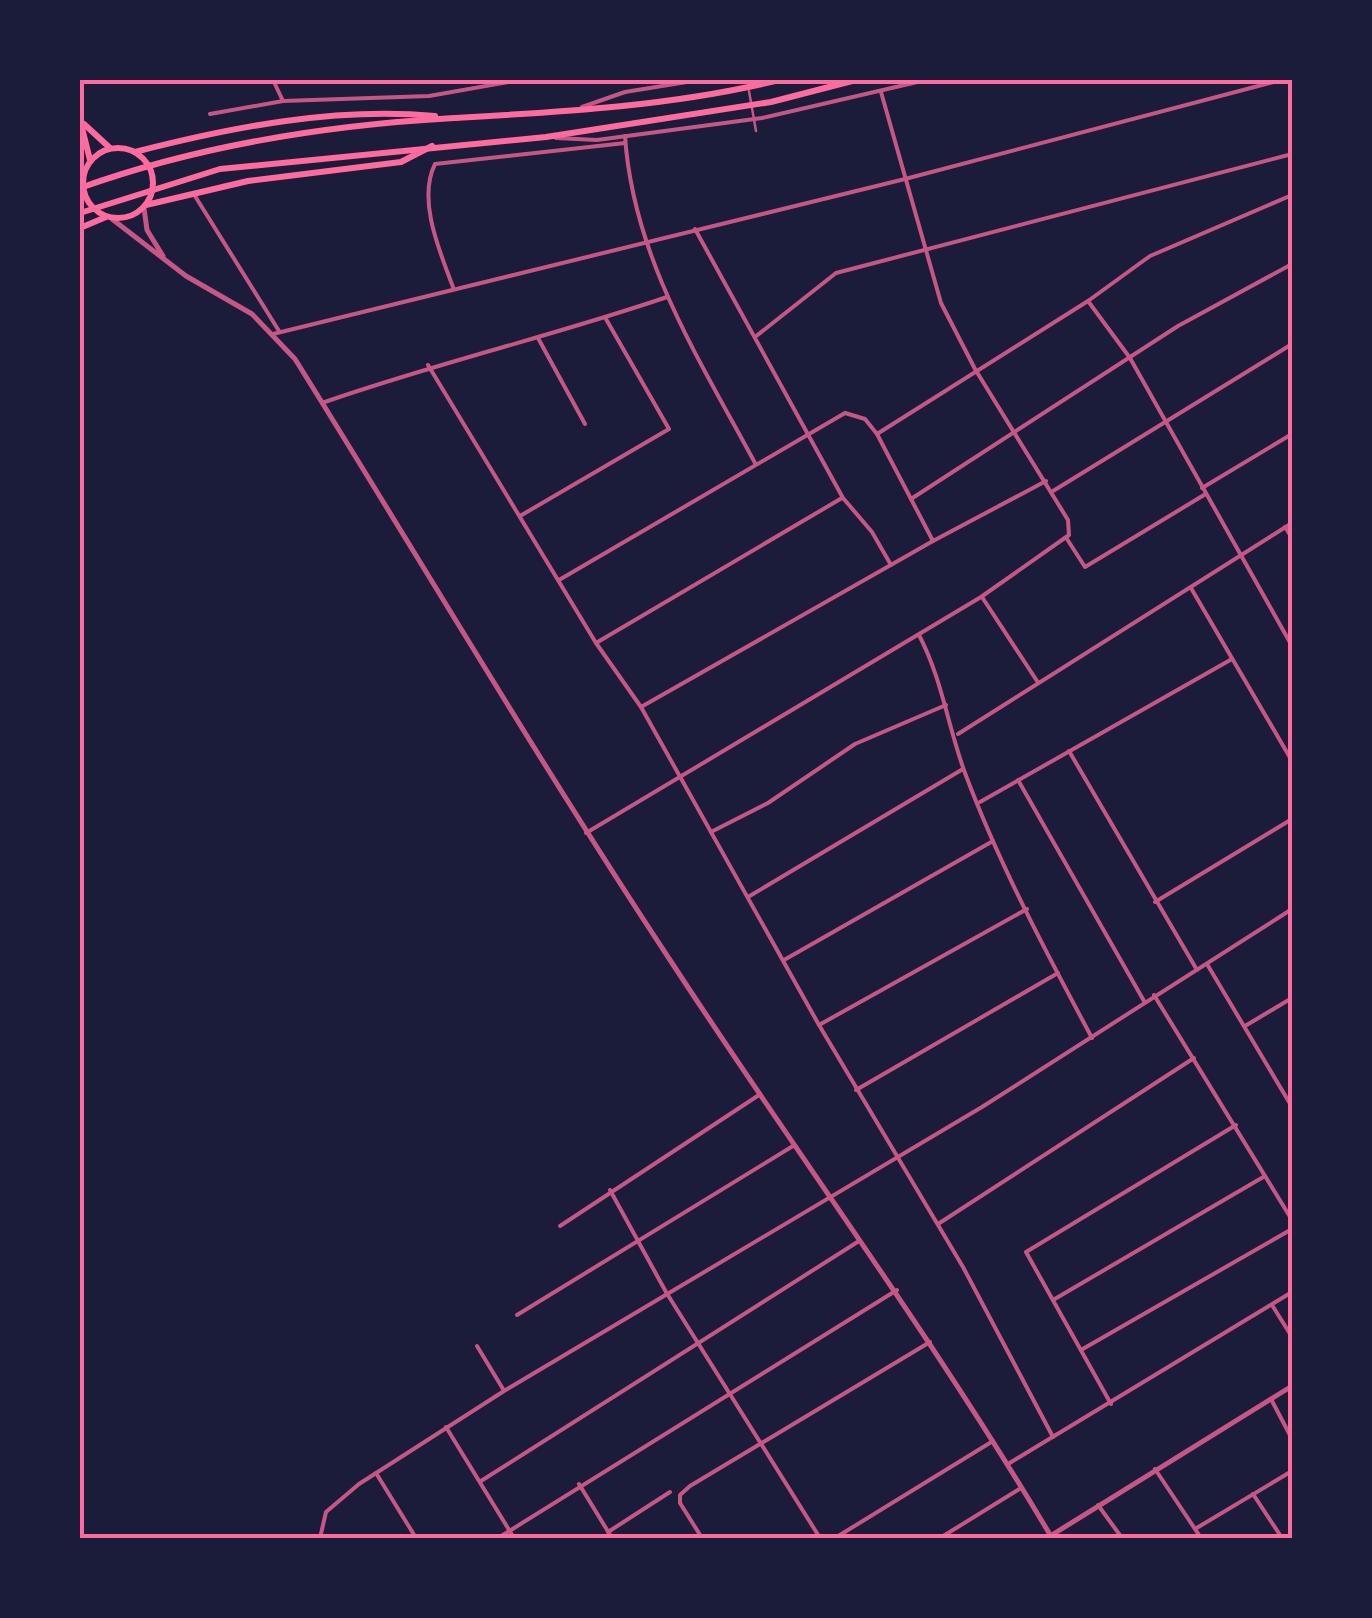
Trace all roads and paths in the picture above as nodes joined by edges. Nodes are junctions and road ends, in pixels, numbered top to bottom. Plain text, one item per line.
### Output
1 (273, 80) edge
2 (520, 80) edge
3 (699, 80) edge
4 (747, 80) edge
5 (779, 80) edge
6 (856, 80) edge
7 (926, 80) edge
8 (1281, 80) edge
9 (657, 83) edge
10 (881, 92) junction
11 (284, 101) junction
12 (578, 108) junction
13 (210, 114) dead end
14 (452, 118) junction
15 (756, 131) dead end
16 (625, 136) junction
17 (546, 137) junction
18 (626, 143) junction
19 (435, 144) junction
20 (110, 148) junction
21 (135, 152) junction
22 (1292, 154) edge
23 (90, 160) junction
24 (82, 170) edge
25 (905, 179) junction
26 (80, 188) edge
27 (192, 192) junction
28 (1292, 195) edge
29 (145, 206) junction
30 (80, 212) edge
31 (109, 218) junction
32 (80, 228) edge
33 (695, 230) junction
34 (645, 244) junction
35 (927, 252) junction
36 (167, 262) junction
37 (1292, 264) edge
38 (453, 287) junction
39 (666, 297) junction
40 (1088, 301) junction
41 (606, 318) junction
42 (276, 333) junction
43 (755, 337) junction
44 (538, 338) junction
45 (1292, 344) edge
46 (1130, 358) junction
47 (428, 365) junction
48 (975, 369) junction
49 (322, 403) junction
50 (1168, 422) junction
51 (585, 424) dead end
52 (807, 432) junction
53 (877, 434) junction
54 (1016, 434) junction
55 (1292, 434) edge
56 (755, 463) junction
57 (1046, 481) junction
58 (1202, 488) junction
59 (1051, 492) junction
60 (1204, 496) junction
61 (843, 498) junction
62 (911, 499) junction
63 (520, 516) junction
64 (1292, 522) edge
65 (1285, 527) junction
66 (1292, 538) edge
67 (1067, 539) junction
68 (933, 542) junction
69 (1238, 556) junction
70 (891, 566) junction
71 (558, 580) junction
72 (1191, 588) junction
73 (981, 597) junction
74 (919, 634) junction
75 (596, 642) junction
76 (1292, 646) edge
77 (1232, 660) junction
78 (1037, 681) junction
79 (946, 705) junction
80 (640, 707) junction
81 (956, 735) junction
82 (1069, 751) junction
83 (1292, 761) edge
84 (963, 769) junction
85 (681, 778) junction
86 (1017, 779) junction
87 (978, 804) junction
88 (1292, 819) edge
89 (586, 832) junction
90 (711, 832) junction
91 (993, 841) junction
92 (747, 897) junction
93 (1154, 902) junction
94 (1292, 909) edge
95 (1026, 910) junction
96 (784, 960) junction
97 (1207, 964) junction
98 (1197, 970) junction
99 (1058, 973) junction
100 (1154, 995) junction
101 (1292, 998) edge
102 (1144, 1002) junction
103 (818, 1025) junction
104 (1245, 1026) junction
105 (1092, 1038) junction
106 (1194, 1058) junction
107 (856, 1090) junction
108 (759, 1095) junction
109 (1292, 1107) edge
110 (1236, 1124) junction
111 (793, 1146) junction
112 (898, 1156) junction
113 (1266, 1176) junction
114 (610, 1190) junction
115 (827, 1196) junction
116 (1292, 1220) edge
117 (938, 1224) junction
118 (560, 1226) dead end
119 (1292, 1228) edge
120 (638, 1240) junction
121 (860, 1241) junction
122 (897, 1290) junction
123 (666, 1292) junction
124 (1292, 1292) edge
125 (1053, 1300) junction
126 (1272, 1305) junction
127 (517, 1314) dead end
128 (1292, 1337) edge
129 (697, 1342) junction
130 (930, 1342) junction
131 (477, 1346) dead end
132 (1081, 1350) junction
133 (1292, 1386) edge
134 (504, 1391) junction
135 (729, 1391) junction
136 (1271, 1398) junction
137 (1110, 1404) junction
138 (446, 1427) junction
139 (1053, 1437) junction
140 (1292, 1439) edge
141 (994, 1441) junction
142 (762, 1444) junction
143 (1008, 1464) junction
144 (1155, 1470) junction
145 (1292, 1471) edge
146 (376, 1474) junction
147 (480, 1482) junction
148 (579, 1484) junction
149 (1022, 1488) junction
150 (670, 1492) dead end
151 (1253, 1494) junction
152 (1098, 1506) junction
153 (1195, 1529) junction
154 (510, 1530) junction
155 (610, 1535) edge
156 (1050, 1537) edge
157 (320, 1538) edge
158 (416, 1538) edge
159 (498, 1538) edge
160 (514, 1538) edge
161 (702, 1538) edge
162 (820, 1538) edge
163 (835, 1538) edge
164 (940, 1538) edge
165 (1122, 1538) edge
166 (1201, 1538) edge
167 (1282, 1538) edge

1 - 11 street
2 - 11 street
3 - 9 street
4 - 15 street
5 - 12 main road
6 - 17 main road
7 - 10 street
8 - 25 street
9 - 12 street
10 - 16 street
10 - 25 street
11 - 13 street
12 - 14 main road
14 - 21 main road
14 - 26 main road
16 - 17 street
16 - 18 street
17 - 19 main road
18 - 34 street
18 - 38 street
19 - 27 main road
19 - 30 main road
20 - 21 main road
20 - 23 main road
20 - 23 main road
21 - 29 main road
22 - 35 street
23 - 24 main road
24 - 31 main road
25 - 33 street
25 - 35 street
27 - 29 main road
27 - 42 street
28 - 40 street
29 - 31 main road
29 - 36 street
31 - 32 main road
31 - 36 street
33 - 34 street
33 - 43 street
34 - 38 street
34 - 39 street
35 - 43 street
35 - 48 street
36 - 42 street
37 - 46 street
38 - 42 street
39 - 41 street
39 - 56 street
40 - 46 street
40 - 48 street
41 - 44 street
41 - 63 street
42 - 49 street
43 - 52 street
44 - 47 street
44 - 51 street
45 - 50 street
46 - 50 street
46 - 54 street
47 - 49 street
47 - 63 street
48 - 53 street
48 - 54 street
49 - 89 street
50 - 58 street
50 - 59 street
52 - 53 street
52 - 56 street
52 - 61 street
53 - 62 street
54 - 57 street
54 - 62 street
55 - 58 street
56 - 71 street
57 - 59 street
57 - 68 street
58 - 60 street
59 - 67 street
60 - 67 street
60 - 69 street
61 - 70 street
61 - 75 street
62 - 68 street
63 - 71 street
64 - 65 street
65 - 66 street
65 - 69 street
67 - 73 street
68 - 70 street
69 - 72 street
69 - 76 street
70 - 80 street
71 - 75 street
72 - 77 street
72 - 78 street
73 - 74 street
73 - 78 street
74 - 79 street
74 - 85 street
75 - 80 street
77 - 82 street
77 - 83 street
78 - 81 street
79 - 81 street
79 - 90 street
80 - 85 street
81 - 84 street
82 - 86 street
82 - 93 street
84 - 87 street
84 - 92 street
85 - 89 street
85 - 90 street
86 - 87 street
86 - 102 street
87 - 91 street
88 - 93 street
89 - 108 street
90 - 92 street
91 - 95 street
91 - 96 street
92 - 96 street
93 - 98 street
94 - 97 street
95 - 99 street
95 - 103 street
96 - 103 street
97 - 98 street
97 - 104 street
98 - 100 street
99 - 105 street
99 - 107 street
100 - 102 street
100 - 106 street
101 - 104 street
102 - 105 street
103 - 107 street
104 - 109 street
105 - 112 street
106 - 110 street
106 - 117 street
107 - 112 street
108 - 111 street
108 - 114 street
110 - 113 street
110 - 125 street
111 - 115 street
111 - 120 street
112 - 115 street
112 - 117 street
113 - 116 street
113 - 125 street
114 - 118 street
114 - 120 street
115 - 121 street
115 - 123 street
117 - 139 street
119 - 132 street
120 - 123 street
120 - 127 street
121 - 122 street
121 - 129 street
122 - 130 street
122 - 135 street
123 - 129 street
123 - 134 street
124 - 126 street
125 - 132 street
126 - 128 street
126 - 137 street
129 - 135 street
129 - 147 street
130 - 141 street
130 - 142 street
131 - 134 street
132 - 137 street
133 - 136 street
134 - 138 street
135 - 142 street
135 - 148 street
136 - 140 street
136 - 144 street
137 - 139 street
138 - 146 street
138 - 147 street
139 - 143 street
141 - 143 street
141 - 163 street
142 - 161 street
142 - 162 street
143 - 149 street
144 - 152 street
144 - 153 street
145 - 151 street
146 - 157 street
146 - 158 street
147 - 154 street
148 - 154 street
148 - 155 street
149 - 156 street
149 - 164 street
150 - 155 street
151 - 153 street
151 - 167 street
152 - 156 street
152 - 165 street
153 - 166 street
154 - 159 street
154 - 160 street

